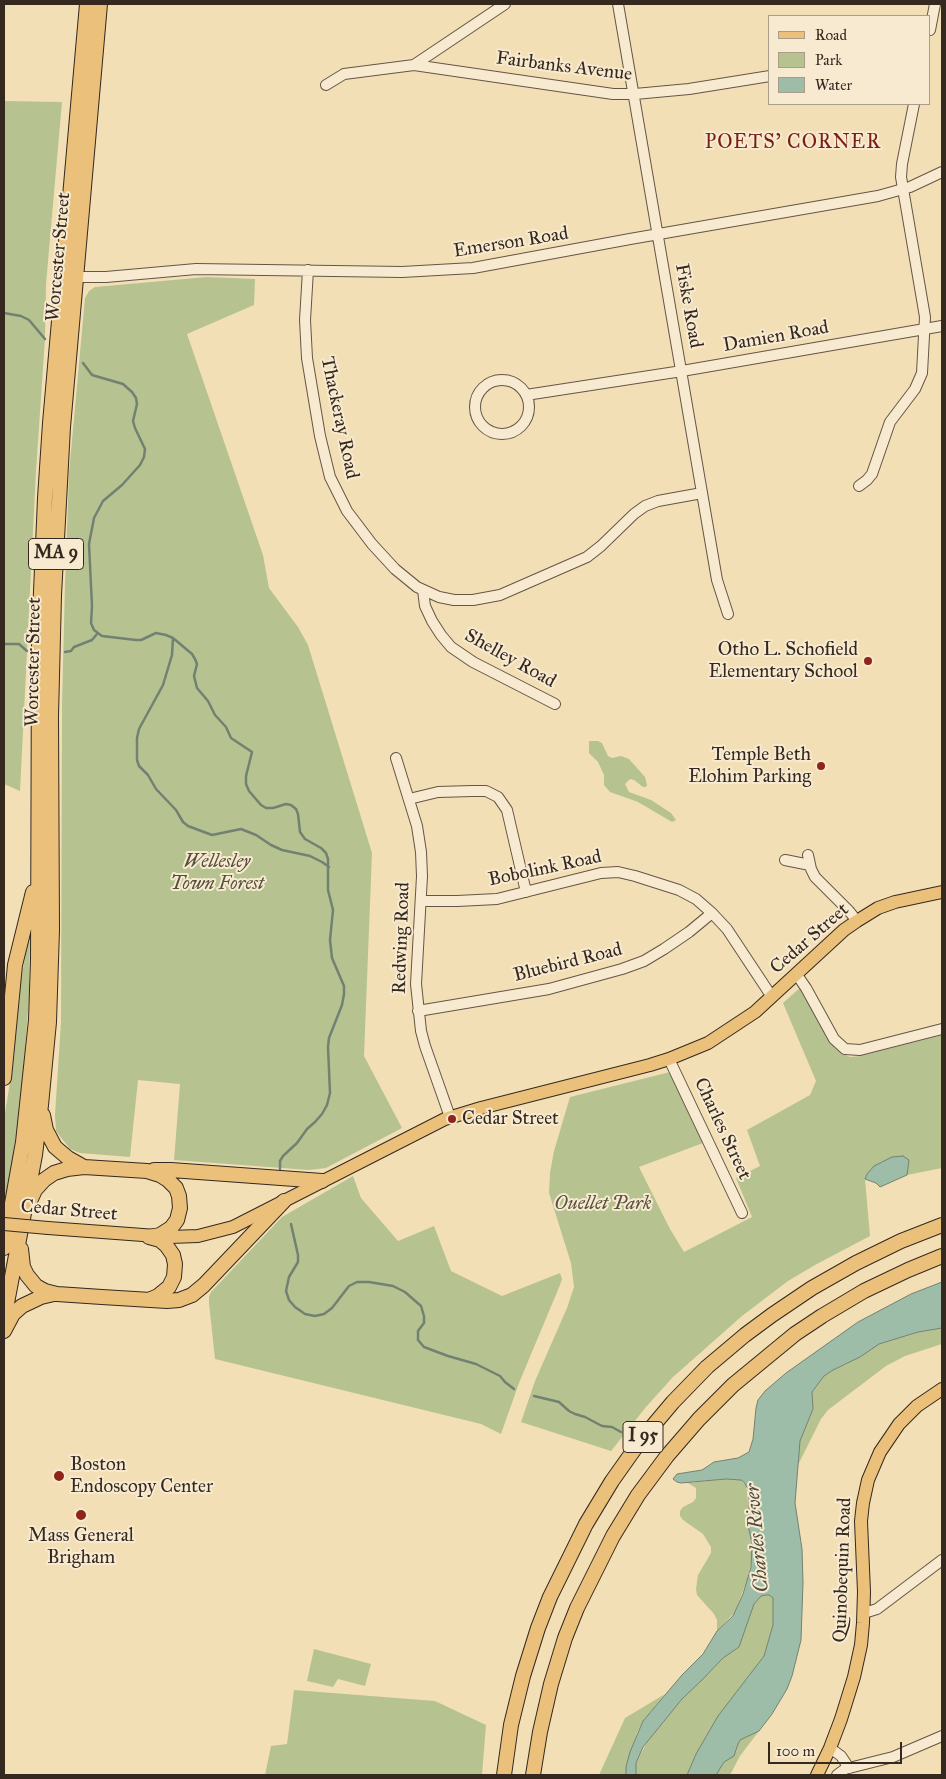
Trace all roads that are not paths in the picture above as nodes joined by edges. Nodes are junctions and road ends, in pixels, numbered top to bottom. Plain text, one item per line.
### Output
1 (87, 4) edge
2 (101, 4) edge
3 (505, 4) edge
4 (618, 4) edge
5 (935, 4) edge
6 (942, 16) edge
7 (931, 20) edge
8 (931, 23) edge
9 (414, 65) junction
10 (768, 76) edge
11 (326, 85) dead end
12 (635, 94) junction
13 (914, 105) edge
14 (942, 172) edge
15 (902, 190) junction
16 (658, 234) junction
17 (308, 270) junction
18 (77, 277) junction
19 (942, 326) edge
20 (925, 329) junction
21 (682, 371) junction
22 (526, 395) junction
23 (859, 486) dead end
24 (702, 493) junction
25 (423, 590) junction
26 (728, 614) dead end
27 (555, 704) dead end
28 (396, 758) dead end
29 (409, 799) junction
30 (785, 860) dead end
31 (38, 867) junction
32 (526, 892) junction
33 (942, 892) edge
34 (421, 901) junction
35 (712, 913) junction
36 (857, 920) junction
37 (797, 975) junction
38 (772, 997) junction
39 (418, 1011) junction
40 (942, 1029) edge
41 (670, 1059) junction
42 (4, 1078) edge
43 (42, 1106) junction
44 (450, 1118) junction
45 (84, 1167) junction
46 (147, 1172) junction
47 (322, 1181) junction
48 (284, 1201) junction
49 (742, 1214) dead end
50 (23, 1217) junction
51 (4, 1224) edge
52 (942, 1226) edge
53 (149, 1237) junction
54 (20, 1238) junction
55 (4, 1248) edge
56 (942, 1256) edge
57 (58, 1294) junction
58 (148, 1300) junction
59 (4, 1319) edge
60 (4, 1331) edge
61 (942, 1389) edge
62 (942, 1560) edge
63 (864, 1613) junction
64 (941, 1738) edge
65 (830, 1748) junction
66 (849, 1768) junction
67 (504, 1775) edge
68 (533, 1775) edge
69 (818, 1775) edge
70 (837, 1775) edge

1 - 31 highway, Worcester Street / MA 9
2 - 18 highway, Worcester Street / MA 9
3 - 9 street
4 - 12 street, Fiske Road
5 - 7 street
6 - 8 street
9 - 11 street
9 - 12 street, Fairbanks Avenue
10 - 12 street, Fairbanks Avenue
12 - 16 street, Fiske Road
13 - 15 street
14 - 15 street, Emerson Road
15 - 16 street, Emerson Road
15 - 20 street
16 - 17 street, Emerson Road
16 - 21 street, Fiske Road
17 - 18 street, Emerson Road
17 - 25 street, Thackeray Road
18 - 43 highway, Worcester Street / MA 9
19 - 20 street, Damien Road
20 - 21 street, Damien Road
20 - 23 street
21 - 22 street, Damien Road
21 - 24 street, Fiske Road
22 - 22 street
24 - 25 street, Thackeray Road
24 - 26 street, Fiske Road
25 - 27 street, Shelley Road
28 - 29 street, Redwing Road
29 - 32 street
29 - 34 street, Redwing Road
30 - 36 street
31 - 42 highway
31 - 55 highway, Worcester Street / MA 9
32 - 34 street, Bobolink Road
32 - 35 street, Bobolink Road
33 - 36 main road, Cedar Street
34 - 39 street, Redwing Road
35 - 38 street, Bobolink Road
35 - 39 street, Bluebird Road
36 - 37 main road, Cedar Street
37 - 38 main road, Cedar Street
37 - 40 street
38 - 41 main road, Cedar Street
39 - 44 street, Redwing Road
41 - 44 main road, Cedar Street
41 - 49 street, Charles Street
43 - 45 highway
43 - 50 highway, Worcester Street / MA 9
44 - 47 main road, Cedar Street
45 - 46 highway
45 - 50 highway
46 - 47 highway
46 - 53 highway
47 - 48 main road, Cedar Street
48 - 53 main road, Cedar Street
48 - 58 highway
50 - 54 highway, Worcester Street / MA 9
51 - 53 main road, Cedar Street, bridge
52 - 67 highway, I 95
53 - 58 highway
54 - 57 highway
54 - 59 highway, Worcester Street / MA 9
56 - 68 highway, I 95
57 - 58 highway
57 - 60 highway
61 - 63 main road, Quinobequin Road
62 - 63 street
63 - 65 main road, Quinobequin Road
64 - 66 street
65 - 66 street
65 - 69 main road, Quinobequin Road
66 - 70 street

